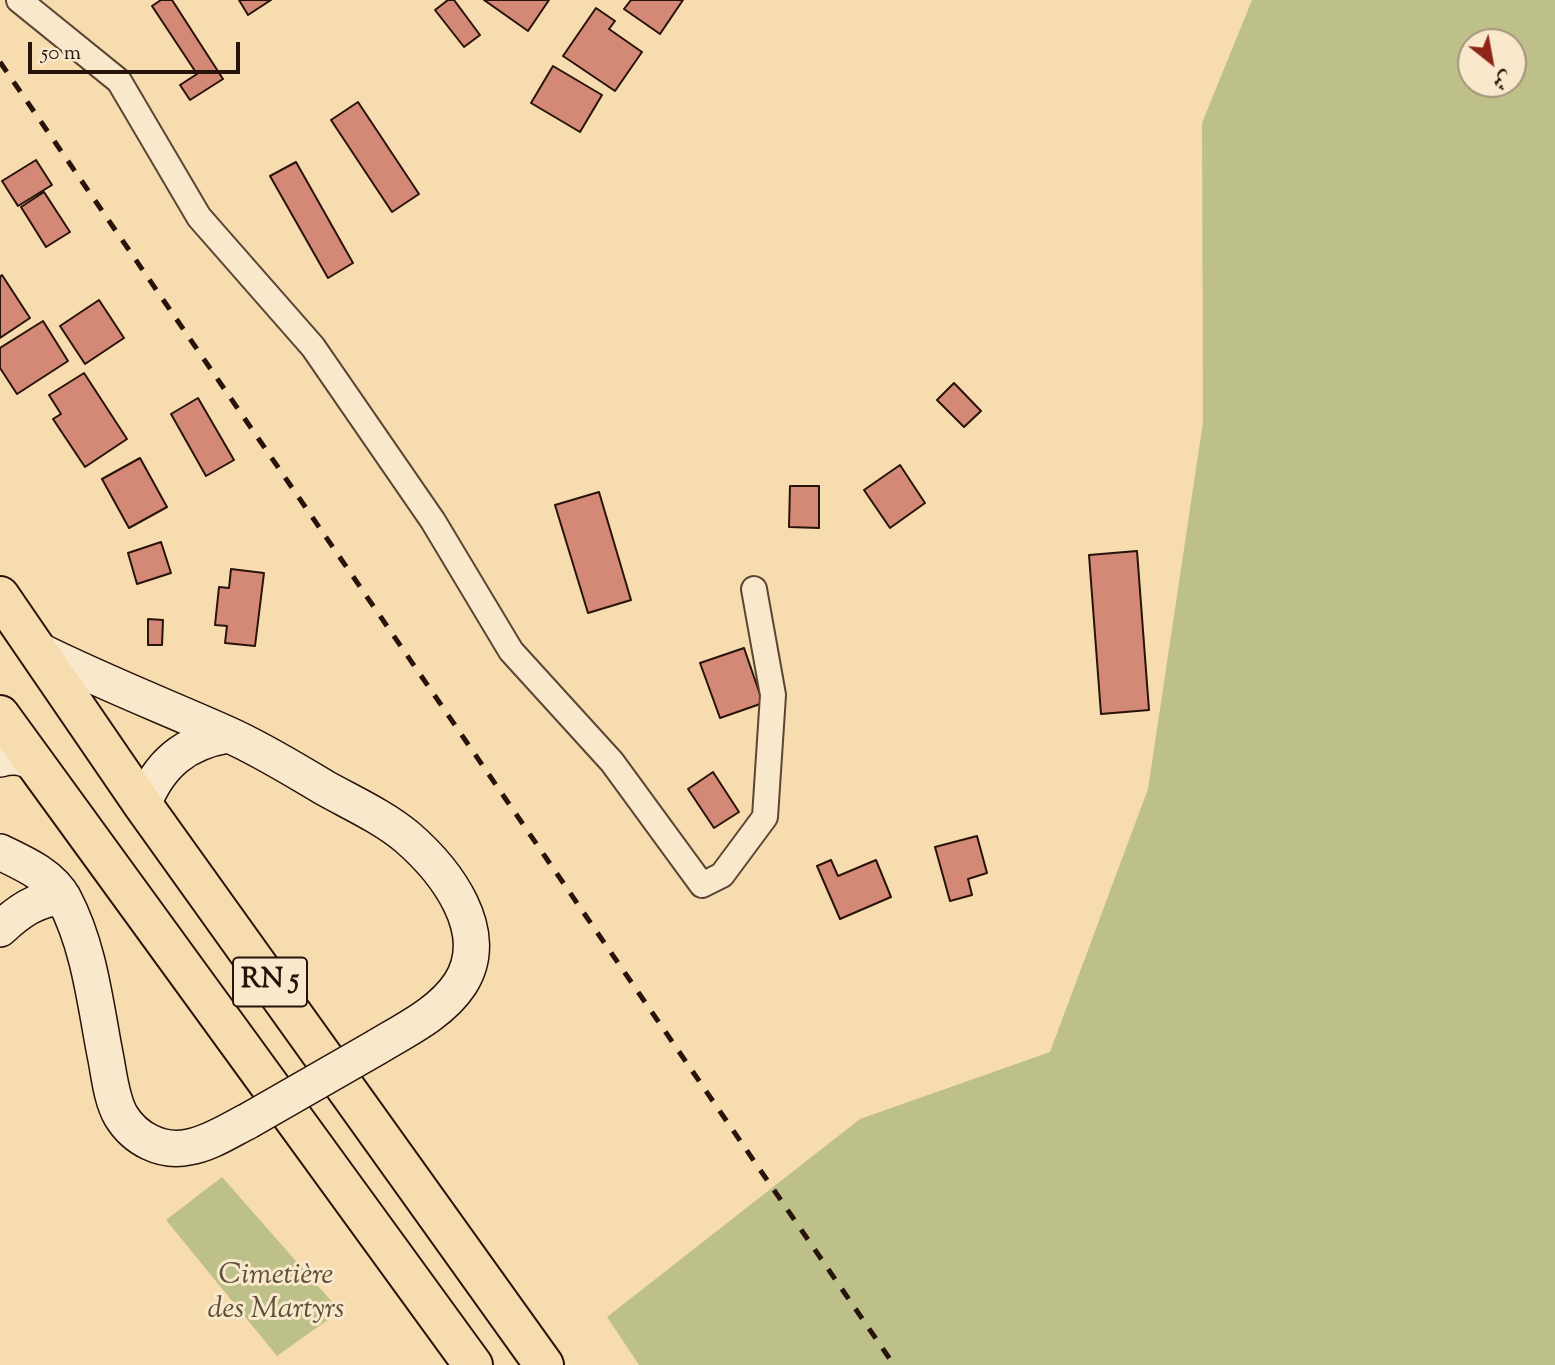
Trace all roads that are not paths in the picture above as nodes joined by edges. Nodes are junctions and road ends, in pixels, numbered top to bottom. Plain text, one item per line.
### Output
1 (19, 0) edge
2 (754, 589) dead end
3 (0, 596) edge
4 (38, 650) junction
5 (0, 715) edge
6 (228, 735) junction
7 (0, 759) edge
8 (38, 765) junction
9 (144, 805) junction
10 (0, 852) edge
11 (63, 897) junction
12 (0, 929) edge
13 (473, 1365) edge
14 (544, 1365) edge

1 - 2 street
3 - 4 highway, RN 5
4 - 6 main road
4 - 9 highway, RN 5
5 - 8 highway, RN 5
6 - 9 main road
6 - 11 main road, bridge
7 - 8 main road
8 - 13 highway, RN 5
9 - 14 highway, RN 5
10 - 11 main road
11 - 12 main road

